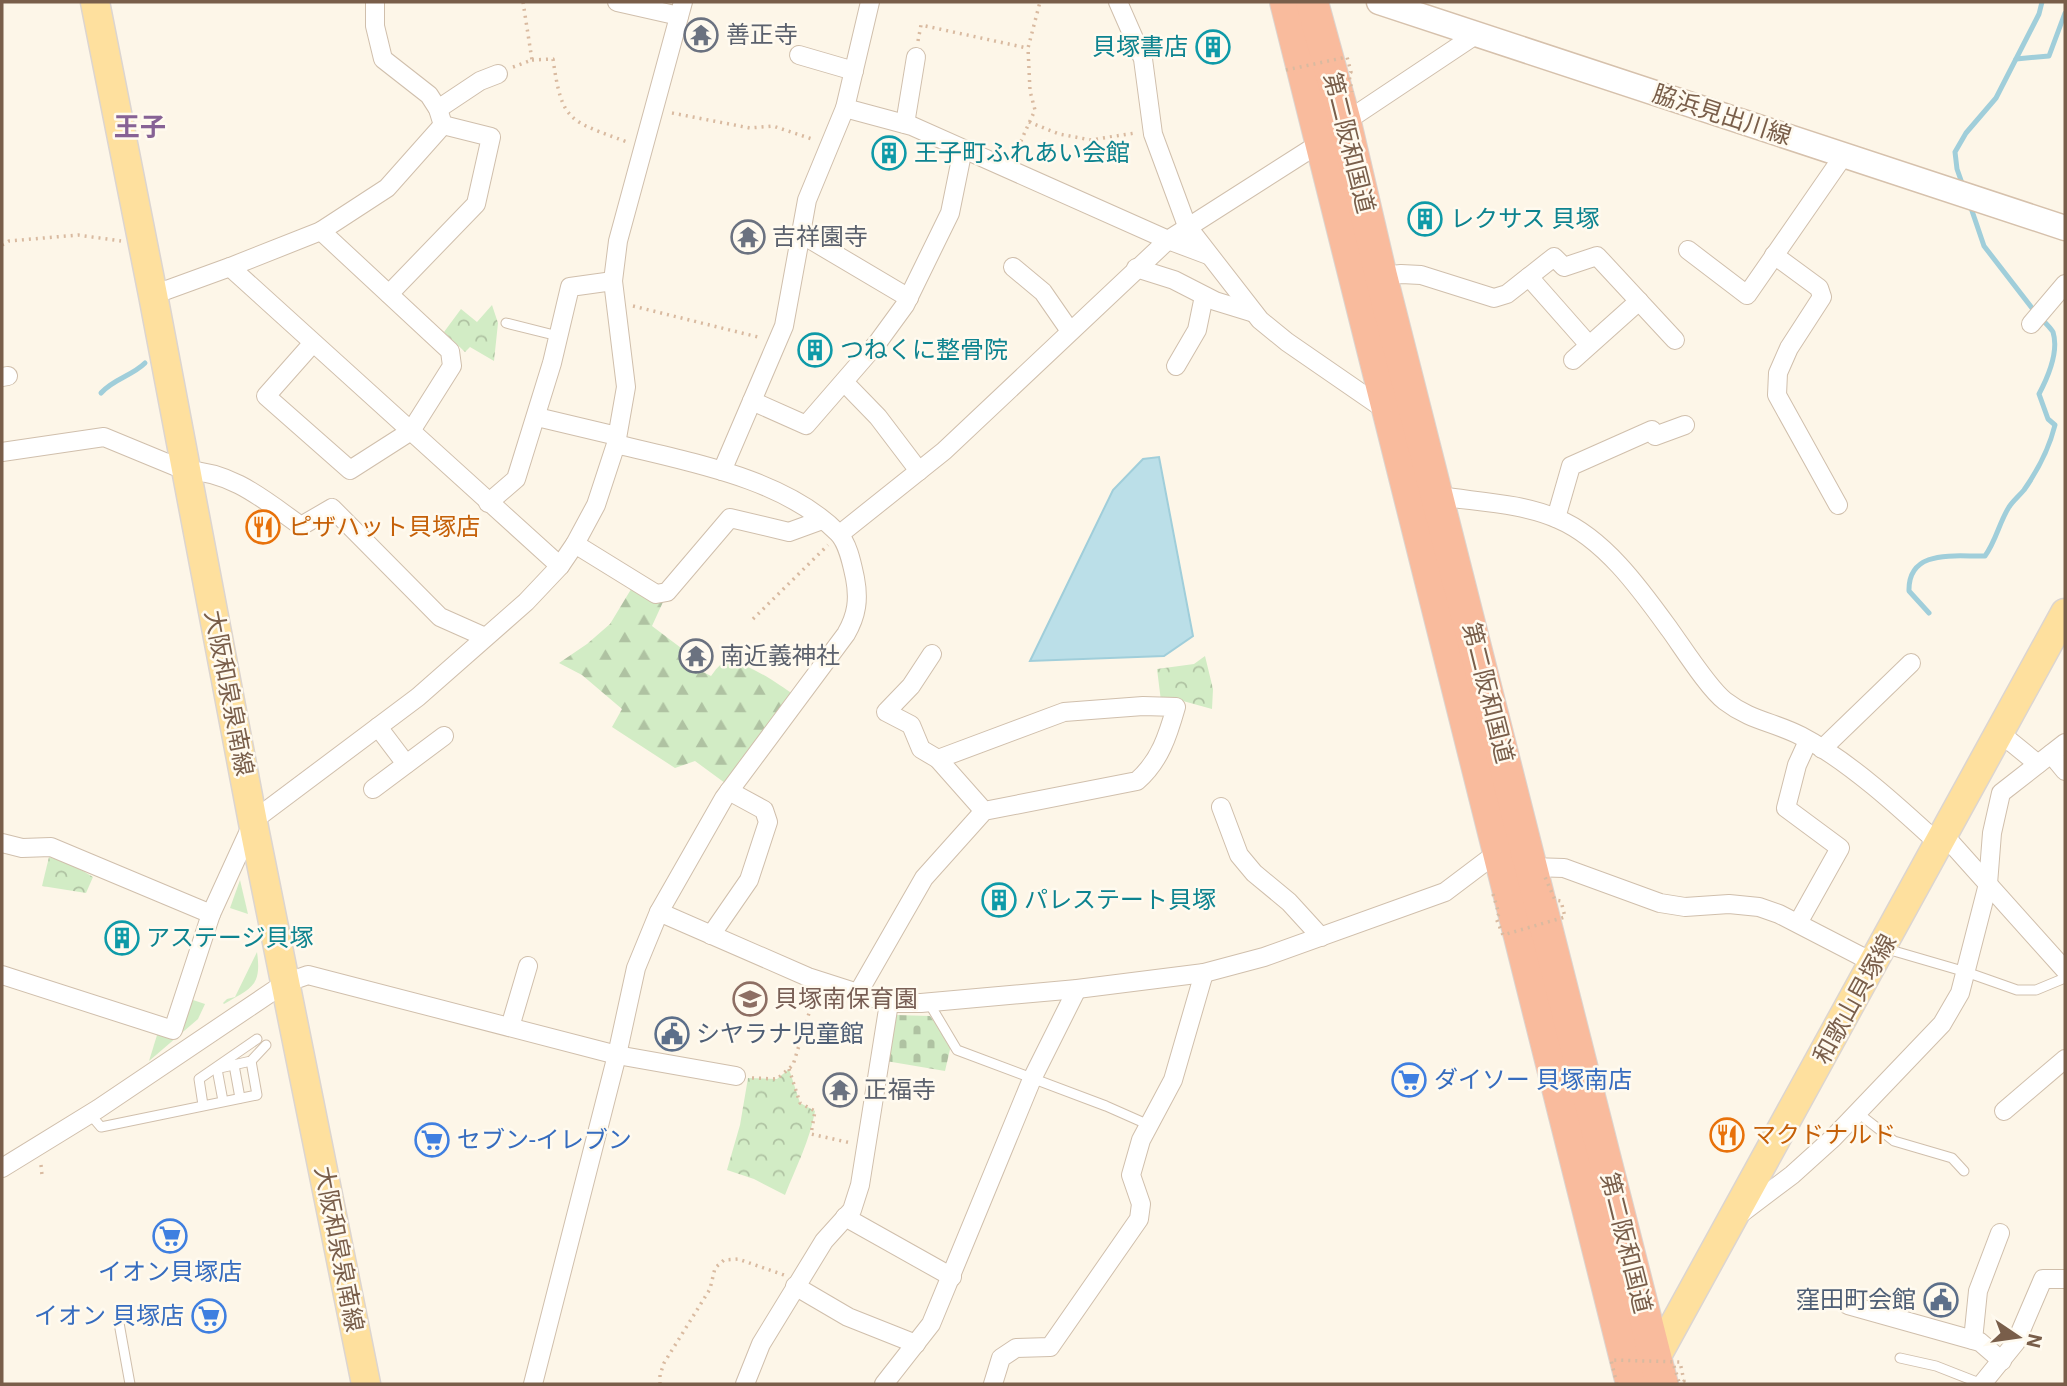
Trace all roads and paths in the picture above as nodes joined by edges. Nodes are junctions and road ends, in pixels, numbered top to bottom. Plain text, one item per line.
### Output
1 (95, 2) edge
2 (374, 2) edge
3 (523, 2) edge
4 (617, 2) edge
5 (870, 2) edge
6 (1040, 2) edge
7 (1118, 2) edge
8 (1286, 2) edge
9 (1312, 2) edge
10 (1379, 2) edge
11 (681, 9) edge
12 (1477, 34) junction
13 (1028, 48) junction
14 (799, 55) dead end
15 (916, 57) joint
16 (532, 60) junction
17 (853, 71) junction
18 (1286, 71) dead end
19 (498, 74) joint
20 (1352, 92) dead end
21 (845, 108) junction
22 (654, 110) junction
23 (441, 117) junction
24 (1029, 122) junction
25 (1345, 122) junction
26 (905, 124) junction
27 (1152, 129) junction
28 (1320, 143) junction
29 (830, 145) junction
30 (643, 148) junction
31 (963, 149) junction
32 (1844, 155) junction
33 (1009, 169) junction
34 (1187, 226) junction
35 (2065, 228) edge
36 (321, 231) junction
37 (801, 234) junction
38 (1168, 240) junction
39 (2, 244) edge
40 (143, 244) junction
41 (1688, 250) dead end
42 (1209, 255) junction
43 (1774, 256) junction
44 (230, 267) junction
45 (1013, 267) dead end
46 (1136, 268) junction
47 (1381, 276) junction
48 (1529, 277) junction
49 (613, 281) junction
50 (2065, 284) edge
51 (389, 294) junction
52 (153, 295) junction
53 (1204, 296) junction
54 (909, 298) junction
55 (1639, 301) junction
56 (616, 304) junction
57 (1254, 313) junction
58 (506, 323) dead end
59 (2031, 324) dead end
60 (1070, 331) junction
61 (558, 336) junction
62 (1675, 340) dead end
63 (777, 342) junction
64 (312, 344) junction
65 (1590, 345) junction
66 (1573, 360) dead end
67 (1176, 366) dead end
68 (844, 382) junction
69 (752, 401) junction
70 (1388, 411) junction
71 (537, 417) junction
72 (1685, 425) dead end
73 (411, 431) junction
74 (617, 440) junction
75 (2, 452) edge
76 (184, 470) junction
77 (722, 471) junction
78 (919, 471) junction
79 (1438, 496) junction
80 (488, 503) junction
81 (1838, 505) dead end
82 (1556, 518) junction
83 (822, 520) junction
84 (840, 534) junction
85 (575, 544) junction
86 (560, 566) junction
87 (753, 619) dead end
88 (2060, 628) edge
89 (485, 637) junction
90 (932, 654) dead end
91 (1911, 663) dead end
92 (378, 727) junction
93 (2000, 733) junction
94 (444, 736) dead end
95 (1815, 745) junction
96 (2051, 754) edge
97 (938, 759) junction
98 (406, 764) junction
99 (2065, 771) edge
100 (373, 789) dead end
101 (729, 791) junction
102 (1221, 807) dead end
103 (984, 811) junction
104 (254, 820) junction
105 (1941, 840) junction
106 (2, 843) edge
107 (1498, 852) junction
108 (1540, 871) junction
109 (1988, 884) junction
110 (1493, 894) dead end
111 (659, 912) junction
112 (211, 914) junction
113 (1798, 923) junction
114 (711, 935) junction
115 (1321, 937) junction
116 (1878, 955) junction
117 (528, 966) dead end
118 (2065, 970) edge
119 (1966, 972) junction
120 (1204, 974) junction
121 (2, 975) edge
122 (2065, 978) edge
123 (820, 981) junction
124 (285, 983) junction
125 (1077, 989) junction
126 (858, 993) junction
127 (929, 1002) junction
128 (889, 1003) junction
129 (510, 1027) junction
130 (257, 1039) dead end
131 (266, 1045) dead end
132 (617, 1055) junction
133 (2065, 1059) edge
134 (251, 1061) junction
135 (234, 1065) junction
136 (215, 1069) junction
137 (789, 1069) junction
138 (736, 1076) joint
139 (1032, 1079) junction
140 (240, 1098) junction
141 (223, 1101) junction
142 (204, 1105) junction
143 (2004, 1111) dead end
144 (1858, 1113) junction
145 (96, 1120) dead end
146 (1149, 1125) junction
147 (866, 1147) junction
148 (2, 1168) edge
149 (1964, 1171) dead end
150 (845, 1217) junction
151 (1731, 1221) junction
152 (2000, 1233) dead end
153 (952, 1277) junction
154 (2065, 1279) edge
155 (797, 1284) junction
156 (1848, 1305) dead end
157 (118, 1323) dead end
158 (1973, 1340) junction
159 (916, 1344) junction
160 (1900, 1358) dead end
161 (2001, 1361) junction
162 (1658, 1373) edge
163 (130, 1384) edge
164 (366, 1384) edge
165 (533, 1384) edge
166 (660, 1384) edge
167 (745, 1384) edge
168 (884, 1384) edge
169 (993, 1384) edge
170 (1617, 1384) edge
171 (1632, 1384) edge
172 (1982, 1384) edge

1 - 40 main road, 大阪和泉泉南線
2 - 23 street
3 - 16 path
4 - 11 street
5 - 17 street
6 - 13 path
7 - 27 street
8 - 28 highway, 第二阪和国道
9 - 25 highway, 第二阪和国道
10 - 12 street, 脇浜見出川線
11 - 22 street
12 - 25 street
12 - 32 street, 脇浜見出川線
13 - 15 path
13 - 24 path
14 - 17 street
15 - 26 street
16 - 19 path
16 - 30 path
17 - 21 street
18 - 20 path, bridge
19 - 23 street
21 - 26 street
21 - 29 street
22 - 29 path
22 - 30 street
23 - 36 street
23 - 51 street
24 - 27 path
24 - 33 path
25 - 47 highway, 第二阪和国道
26 - 31 street
27 - 34 street
28 - 34 street
28 - 70 highway, 第二阪和国道
29 - 37 street
30 - 49 street
31 - 33 street
31 - 54 street
32 - 35 street, 脇浜見出川線
32 - 43 street
33 - 38 street
34 - 38 street
34 - 42 street
36 - 44 street
36 - 51 street
37 - 54 street
37 - 63 street
38 - 42 street
38 - 46 street
39 - 40 path
40 - 52 main road, 大阪和泉泉南線
41 - 43 street
42 - 57 street
43 - 81 street
44 - 52 street
44 - 64 street
45 - 60 street
46 - 53 street
46 - 60 street
47 - 48 street
47 - 79 highway, 第二阪和国道
48 - 55 street
48 - 65 street
49 - 56 street
49 - 61 street
50 - 59 street
51 - 73 street
52 - 76 main road, 大阪和泉泉南線
53 - 57 street
53 - 67 street
54 - 68 street
55 - 62 street
55 - 65 street
56 - 63 path
56 - 74 street
57 - 70 street
58 - 61 lane
60 - 78 street
61 - 71 street
63 - 69 street
64 - 73 street
64 - 73 street
65 - 66 street
68 - 69 street
68 - 78 street
69 - 77 street
70 - 107 highway, 第二阪和国道
71 - 74 street
71 - 80 street
72 - 82 street
73 - 80 street
74 - 77 street
74 - 85 street
75 - 76 street
76 - 89 street
76 - 104 main road, 大阪和泉泉南線
77 - 83 street
78 - 84 street
79 - 82 street
79 - 108 highway, 第二阪和国道
80 - 86 street
82 - 95 street
83 - 84 street
83 - 85 street
84 - 87 path
84 - 101 street
85 - 86 street
86 - 89 street
88 - 93 main road, 和歌山貝塚線
89 - 92 street
90 - 97 street
91 - 95 street
92 - 98 street
92 - 104 street
93 - 96 street
93 - 105 main road, 和歌山貝塚線
94 - 98 street
95 - 105 street
95 - 113 street
96 - 99 street
96 - 109 street
97 - 103 street
97 - 103 street
98 - 100 street
101 - 111 street
101 - 114 street
102 - 115 street
103 - 126 street
104 - 112 street
104 - 124 main road, 大阪和泉泉南線
105 - 109 street
105 - 116 main road, 和歌山貝塚線
106 - 112 street
107 - 115 street
107 - 171 highway, 第二阪和国道
108 - 110 path, bridge
108 - 113 street
108 - 162 highway, 第二阪和国道
109 - 118 street
109 - 119 street
111 - 114 street
111 - 132 street
112 - 121 street
113 - 116 street
114 - 123 street
115 - 120 street
116 - 119 lane
116 - 151 main road, 和歌山貝塚線
117 - 129 street
119 - 122 lane
119 - 144 street
120 - 125 street
120 - 146 street
123 - 126 street
123 - 137 path
124 - 129 street
124 - 148 street
124 - 164 main road, 大阪和泉泉南線
125 - 127 street
125 - 139 street
126 - 128 street
127 - 128 street
127 - 139 lane
128 - 147 street
129 - 132 street
130 - 136 lane
131 - 134 lane
132 - 138 street
132 - 165 street
133 - 143 street
134 - 135 lane
134 - 140 lane
135 - 136 lane
135 - 140 lane
136 - 141 lane
136 - 142 lane
137 - 138 path
137 - 147 path
139 - 146 lane
139 - 153 street
140 - 141 lane
141 - 142 lane
142 - 145 lane
144 - 149 lane
144 - 151 street
146 - 169 street
147 - 150 street
150 - 153 street
150 - 155 street
151 - 162 main road, 和歌山貝塚線
152 - 158 street
153 - 159 street
154 - 161 street
155 - 159 street
155 - 166 path
155 - 167 street
156 - 158 street
157 - 163 lane
158 - 161 street
159 - 168 street
160 - 172 lane
161 - 172 street
162 - 170 path, bridge

